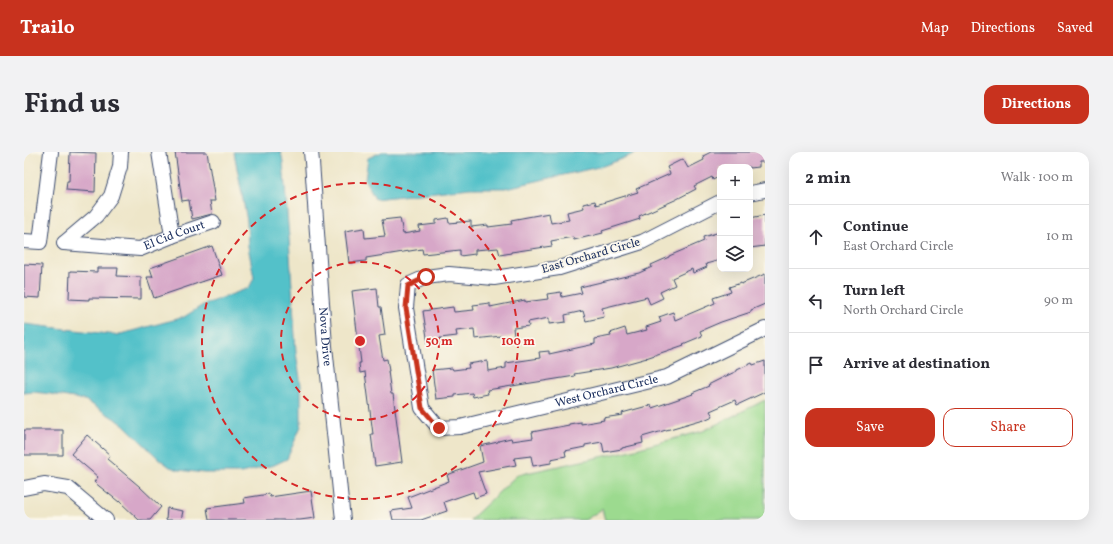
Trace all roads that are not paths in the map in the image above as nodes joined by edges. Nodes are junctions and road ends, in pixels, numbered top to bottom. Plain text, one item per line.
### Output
1 (51, 152) edge
2 (121, 152) edge
3 (159, 152) edge
4 (311, 152) edge
5 (765, 190) edge
6 (753, 192) edge
7 (717, 204) edge
8 (213, 222) dead end
9 (172, 236) junction
10 (24, 240) edge
11 (765, 329) edge
12 (439, 428) joint
13 (24, 488) edge
14 (106, 520) edge
15 (343, 520) edge

1 - 10 street
2 - 9 street, El Cid Court
3 - 9 street
4 - 15 street, Nova Drive
5 - 6 street
7 - 12 street, East Orchard Circle
8 - 9 street, El Cid Court
11 - 12 street, West Orchard Circle
13 - 14 street

